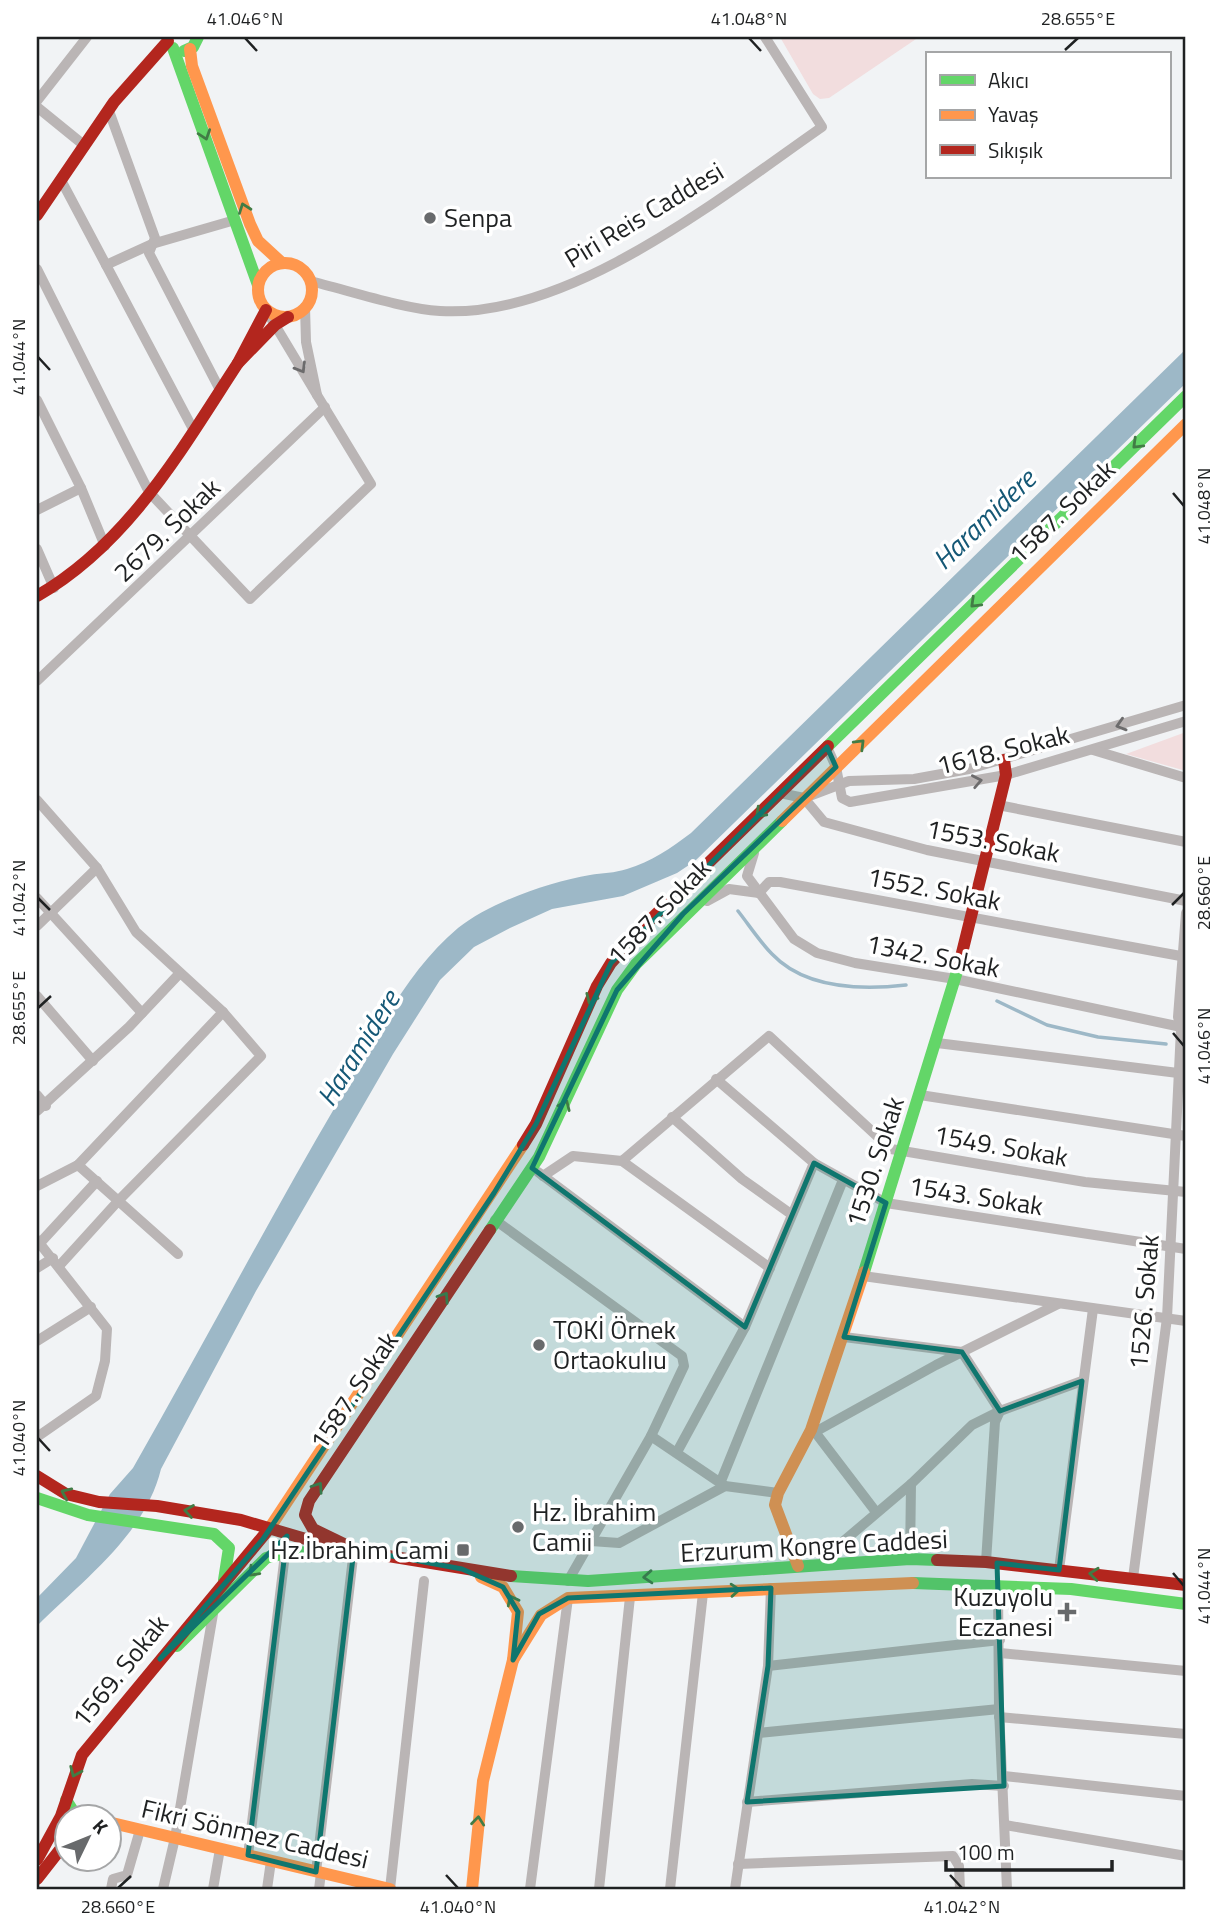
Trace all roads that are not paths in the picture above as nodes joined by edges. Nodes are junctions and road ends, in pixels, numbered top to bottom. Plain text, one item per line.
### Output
1 (87, 37) edge
2 (198, 37) edge
3 (765, 37) edge
4 (170, 42) edge
5 (190, 50) junction
6 (37, 101) edge
7 (37, 107) edge
8 (109, 111) junction
9 (85, 146) junction
10 (61, 180) junction
11 (37, 215) edge
12 (235, 220) junction
13 (152, 244) junction
14 (282, 263) junction
15 (106, 265) junction
16 (37, 269) edge
17 (310, 281) junction
18 (258, 285) junction
19 (306, 307) junction
20 (266, 310) junction
21 (288, 317) junction
22 (275, 325) junction
23 (238, 363) junction
24 (220, 390) junction
25 (317, 395) junction
26 (1186, 396) edge
27 (37, 400) edge
28 (324, 407) junction
29 (1186, 424) edge
30 (193, 429) junction
31 (81, 488) junction
32 (149, 492) junction
33 (37, 510) edge
34 (191, 536) junction
35 (105, 546) junction
36 (37, 549) edge
37 (54, 588) junction
38 (37, 596) edge
39 (37, 681) edge
40 (1186, 705) edge
41 (1186, 721) edge
42 (827, 747) junction
43 (1093, 750) junction
44 (1004, 761) junction
45 (836, 767) junction
46 (1006, 775) junction
47 (1186, 778) edge
48 (837, 783) junction
49 (780, 793) junction
50 (804, 798) junction
51 (37, 800) edge
52 (998, 805) junction
53 (764, 837) junction
54 (1186, 842) edge
55 (984, 860) junction
56 (97, 868) junction
57 (759, 893) junction
58 (37, 898) edge
59 (1186, 901) edge
60 (51, 913) junction
61 (1186, 913) edge
62 (683, 914) junction
63 (970, 918) junction
64 (37, 926) edge
65 (1185, 957) edge
66 (179, 974) junction
67 (955, 979) junction
68 (37, 996) edge
69 (223, 1012) junction
70 (142, 1013) junction
71 (1184, 1029) edge
72 (937, 1043) junction
73 (93, 1061) junction
74 (1182, 1074) edge
75 (716, 1079) junction
76 (37, 1095) edge
77 (920, 1095) junction
78 (41, 1109) edge
79 (672, 1118) junction
80 (1181, 1135) edge
81 (902, 1151) junction
82 (622, 1161) junction
83 (814, 1163) junction
84 (78, 1165) junction
85 (532, 1168) junction
86 (543, 1176) junction
87 (843, 1180) junction
88 (97, 1181) junction
89 (37, 1186) edge
90 (1172, 1191) junction
91 (1186, 1192) edge
92 (118, 1200) junction
93 (886, 1203) junction
94 (791, 1214) junction
95 (495, 1220) junction
96 (38, 1241) edge
97 (1171, 1248) junction
98 (1186, 1249) edge
99 (178, 1254) dead end
100 (56, 1261) junction
101 (37, 1268) edge
102 (770, 1268) junction
103 (863, 1276) junction
104 (1058, 1304) junction
105 (91, 1307) junction
106 (1093, 1309) junction
107 (1167, 1318) junction
108 (1186, 1321) edge
109 (745, 1327) junction
110 (844, 1337) junction
111 (37, 1341) edge
112 (962, 1352) junction
113 (1082, 1381) junction
114 (1000, 1410) junction
115 (813, 1431) junction
116 (651, 1436) junction
117 (37, 1437) edge
118 (677, 1452) junction
119 (37, 1476) edge
120 (723, 1484) junction
121 (911, 1484) junction
122 (778, 1493) junction
123 (37, 1498) edge
124 (43, 1505) edge
125 (876, 1512) junction
126 (269, 1529) junction
127 (591, 1541) junction
128 (338, 1547) junction
129 (354, 1549) junction
130 (285, 1554) junction
131 (910, 1559) junction
132 (986, 1562) junction
133 (823, 1563) junction
134 (798, 1566) junction
135 (462, 1569) junction
136 (1059, 1570) junction
137 (1133, 1578) junction
138 (424, 1581) dead end
139 (568, 1581) junction
140 (992, 1584) junction
141 (1186, 1585) edge
142 (221, 1588) junction
143 (771, 1588) junction
144 (703, 1593) junction
145 (630, 1597) junction
146 (568, 1598) junction
147 (1186, 1604) edge
148 (213, 1614) junction
149 (1000, 1640) junction
150 (1000, 1653) junction
151 (160, 1659) junction
152 (513, 1660) junction
153 (768, 1665) junction
154 (1186, 1671) edge
155 (999, 1713) junction
156 (758, 1733) junction
157 (1186, 1734) edge
158 (1004, 1781) junction
159 (1186, 1796) edge
160 (66, 1800) junction
161 (747, 1802) junction
162 (69, 1804) edge
163 (1005, 1825) junction
164 (122, 1826) edge
165 (140, 1830) junction
166 (176, 1838) junction
167 (220, 1849) junction
168 (248, 1856) junction
169 (1186, 1856) edge
170 (37, 1860) edge
171 (52, 1860) edge
172 (271, 1861) junction
173 (738, 1864) junction
174 (319, 1872) junction
175 (474, 1873) junction
176 (37, 1879) edge
177 (361, 1886) edge
178 (111, 1889) edge
179 (163, 1889) edge
180 (213, 1889) edge
181 (267, 1889) edge
182 (319, 1889) edge
183 (390, 1889) edge
184 (463, 1889) edge
185 (472, 1889) edge
186 (530, 1889) edge
187 (599, 1889) edge
188 (670, 1889) edge
189 (735, 1889) edge
190 (960, 1889) edge
191 (1007, 1889) edge

1 - 6 street
2 - 5 main road
3 - 17 street, Piri Reis Caddesi
4 - 5 main road
4 - 8 main road
4 -> 12 main road
14 -> 5 main road
7 - 9 street
8 - 9 main road
8 - 13 street
9 - 10 main road
10 - 11 main road
10 - 15 street
12 - 13 street
12 - 18 main road
13 - 15 street
13 - 24 street
14 - 17 main road
14 - 18 main road
15 - 30 street
16 - 32 street
17 - 19 main road
18 - 20 main road
19 - 21 main road
19 - 25 street
20 - 21 main road
20 - 22 street
20 - 23 main road
21 - 22 main road
22 - 23 main road
22 -> 25 street
23 - 24 main road
24 - 30 main road
25 - 28 street
26 -> 42 main road, 1587. Sokak
27 - 31 street
28 - 34 street, 2679. Sokak
28 - 34 street
45 -> 29 main road, 1587. Sokak
30 - 32 main road
31 - 33 street
31 - 35 street
32 - 34 street
32 - 35 main road
34 - 39 street, 2679. Sokak
35 - 37 main road
36 - 37 street
37 - 38 main road
40 -> 44 street, 1618. Sokak
41 - 43 street, 1618. Sokak
42 - 45 street
42 - 49 main road, 1587. Sokak
43 - 46 street, 1618. Sokak
43 - 47 street
44 - 46 main road, 1530. Sokak
44 - 48 street, 1618. Sokak
45 - 48 street
45 - 50 main road, 1587. Sokak
48 -> 46 street, 1618. Sokak
46 - 52 main road, 1530. Sokak
48 - 50 street, 1618. Sokak
49 - 50 street
49 -> 126 main road, 1587. Sokak
50 - 53 main road, 1587. Sokak
50 - 55 street, 1553. Sokak
51 - 56 street
52 - 54 street
52 - 55 main road, 1530. Sokak
53 - 57 street, 1342. Sokak
53 - 62 main road, 1587. Sokak
55 - 59 street, 1553. Sokak
55 - 63 main road, 1530. Sokak
56 - 60 street
56 - 66 street
57 - 62 street, 1552. Sokak
57 - 63 street, 1552. Sokak
57 - 67 street, 1342. Sokak
58 - 60 street
60 - 64 street
60 - 70 street
61 - 65 street, 1526. Sokak
85 -> 62 main road, 1587. Sokak
63 - 65 street, 1552. Sokak
63 - 67 main road, 1530. Sokak
65 - 71 street, 1526. Sokak
66 - 69 street
66 - 70 street
67 - 71 street, 1342. Sokak
67 - 72 main road, 1530. Sokak
68 - 73 street
69 - 84 street
69 - 92 street
70 - 73 street
71 - 74 street, 1526. Sokak
72 - 74 street
72 - 77 main road, 1530. Sokak
73 - 78 street
74 - 80 street, 1526. Sokak
75 - 79 street
75 - 81 street, 1549. Sokak
75 - 83 street, 1543. Sokak
76 - 78 street
77 - 80 street
77 - 81 main road, 1530. Sokak
79 - 82 street
79 - 94 street
80 - 90 street, 1526. Sokak
81 - 90 street, 1549. Sokak
81 - 93 main road, 1530. Sokak
82 - 86 street
82 - 102 street
83 - 87 street, 1543. Sokak
83 - 94 street
84 - 88 street
84 - 89 street
85 - 86 street
85 - 95 main road, 1587. Sokak
86 - 109 street
87 - 93 street, 1543. Sokak
87 - 120 street
88 - 92 street
88 - 96 street
90 - 91 street, 1549. Sokak
90 - 97 street, 1526. Sokak
92 - 99 street
92 - 100 street
93 - 97 street, 1543. Sokak
93 - 103 main road, 1530. Sokak
94 - 102 street
95 - 116 street
129 -> 95 main road, 1587. Sokak
96 - 100 street
97 - 98 street, 1543. Sokak
97 - 107 street, 1526. Sokak
100 - 101 street
100 - 105 street
102 - 109 street
103 - 104 street
103 - 110 main road, 1530. Sokak
104 - 106 street
104 - 112 street
105 - 111 street
105 - 117 street
106 - 107 street
106 - 113 street
107 - 108 street
107 - 137 street, 1526. Sokak
109 - 118 street
110 - 112 street
110 - 115 main road, 1530. Sokak
112 - 114 street
112 - 115 street
113 - 114 street
113 - 136 street
114 - 121 street
114 - 132 street
115 - 122 main road, 1530. Sokak
115 - 125 street
116 - 118 street
116 - 127 street
118 - 120 street
126 -> 119 main road, Erzurum Kongre Caddesi
120 - 122 street
120 - 127 street
121 - 125 street
121 - 131 street
122 - 134 main road
123 - 124 main road
124 - 142 main road
125 - 133 street
126 - 128 main road, Erzurum Kongre Caddesi
126 - 142 main road, 1569. Sokak
127 - 139 street
128 - 129 main road, Erzurum Kongre Caddesi
128 - 130 main road
129 - 135 main road, Erzurum Kongre Caddesi
129 - 174 street
130 -> 148 main road
130 - 168 street
131 - 132 main road, Erzurum Kongre Caddesi
131 - 133 main road, Erzurum Kongre Caddesi
132 - 136 main road, Erzurum Kongre Caddesi
132 - 140 main road
133 - 134 main road, Erzurum Kongre Caddesi
134 -> 139 main road, Erzurum Kongre Caddesi
135 - 139 main road, Erzurum Kongre Caddesi
152 -> 135 main road
137 -> 136 main road, Erzurum Kongre Caddesi
137 - 141 main road, Erzurum Kongre Caddesi
138 - 183 street
140 - 143 main road, Erzurum Kongre Caddesi
140 - 147 main road, Erzurum Kongre Caddesi
140 - 149 street
142 - 151 main road, 1569. Sokak
144 -> 143 main road, Erzurum Kongre Caddesi
143 - 153 street
144 - 145 main road, Erzurum Kongre Caddesi
144 - 188 street
145 - 146 main road, Erzurum Kongre Caddesi
145 - 187 street
146 - 152 main road
146 - 186 street
148 - 151 main road
148 - 166 street
149 - 150 street
149 - 153 street
150 - 154 street
150 - 155 street
151 -> 160 main road, 1569. Sokak
175 -> 152 main road
153 - 156 street
155 - 156 street
155 - 157 street
155 - 158 street
156 - 161 street
158 - 159 street
158 - 161 street
158 - 163 street
160 - 162 main road
160 - 170 main road, 1569. Sokak
161 - 173 street
163 - 169 street
163 - 191 street
164 - 165 main road, Fikri Sönmez Caddesi
165 - 166 main road, Fikri Sönmez Caddesi
165 - 178 street
166 - 167 main road, Fikri Sönmez Caddesi
166 - 179 street
167 - 168 main road, Fikri Sönmez Caddesi
167 - 180 street
168 - 172 main road, Fikri Sönmez Caddesi
171 - 176 main road
172 - 174 main road, Fikri Sönmez Caddesi
172 - 181 street
173 - 189 street
173 - 190 street
174 - 177 main road, Fikri Sönmez Caddesi
174 - 182 street
175 - 184 main road
175 - 185 main road
177 - 183 main road, Fikri Sönmez Caddesi

